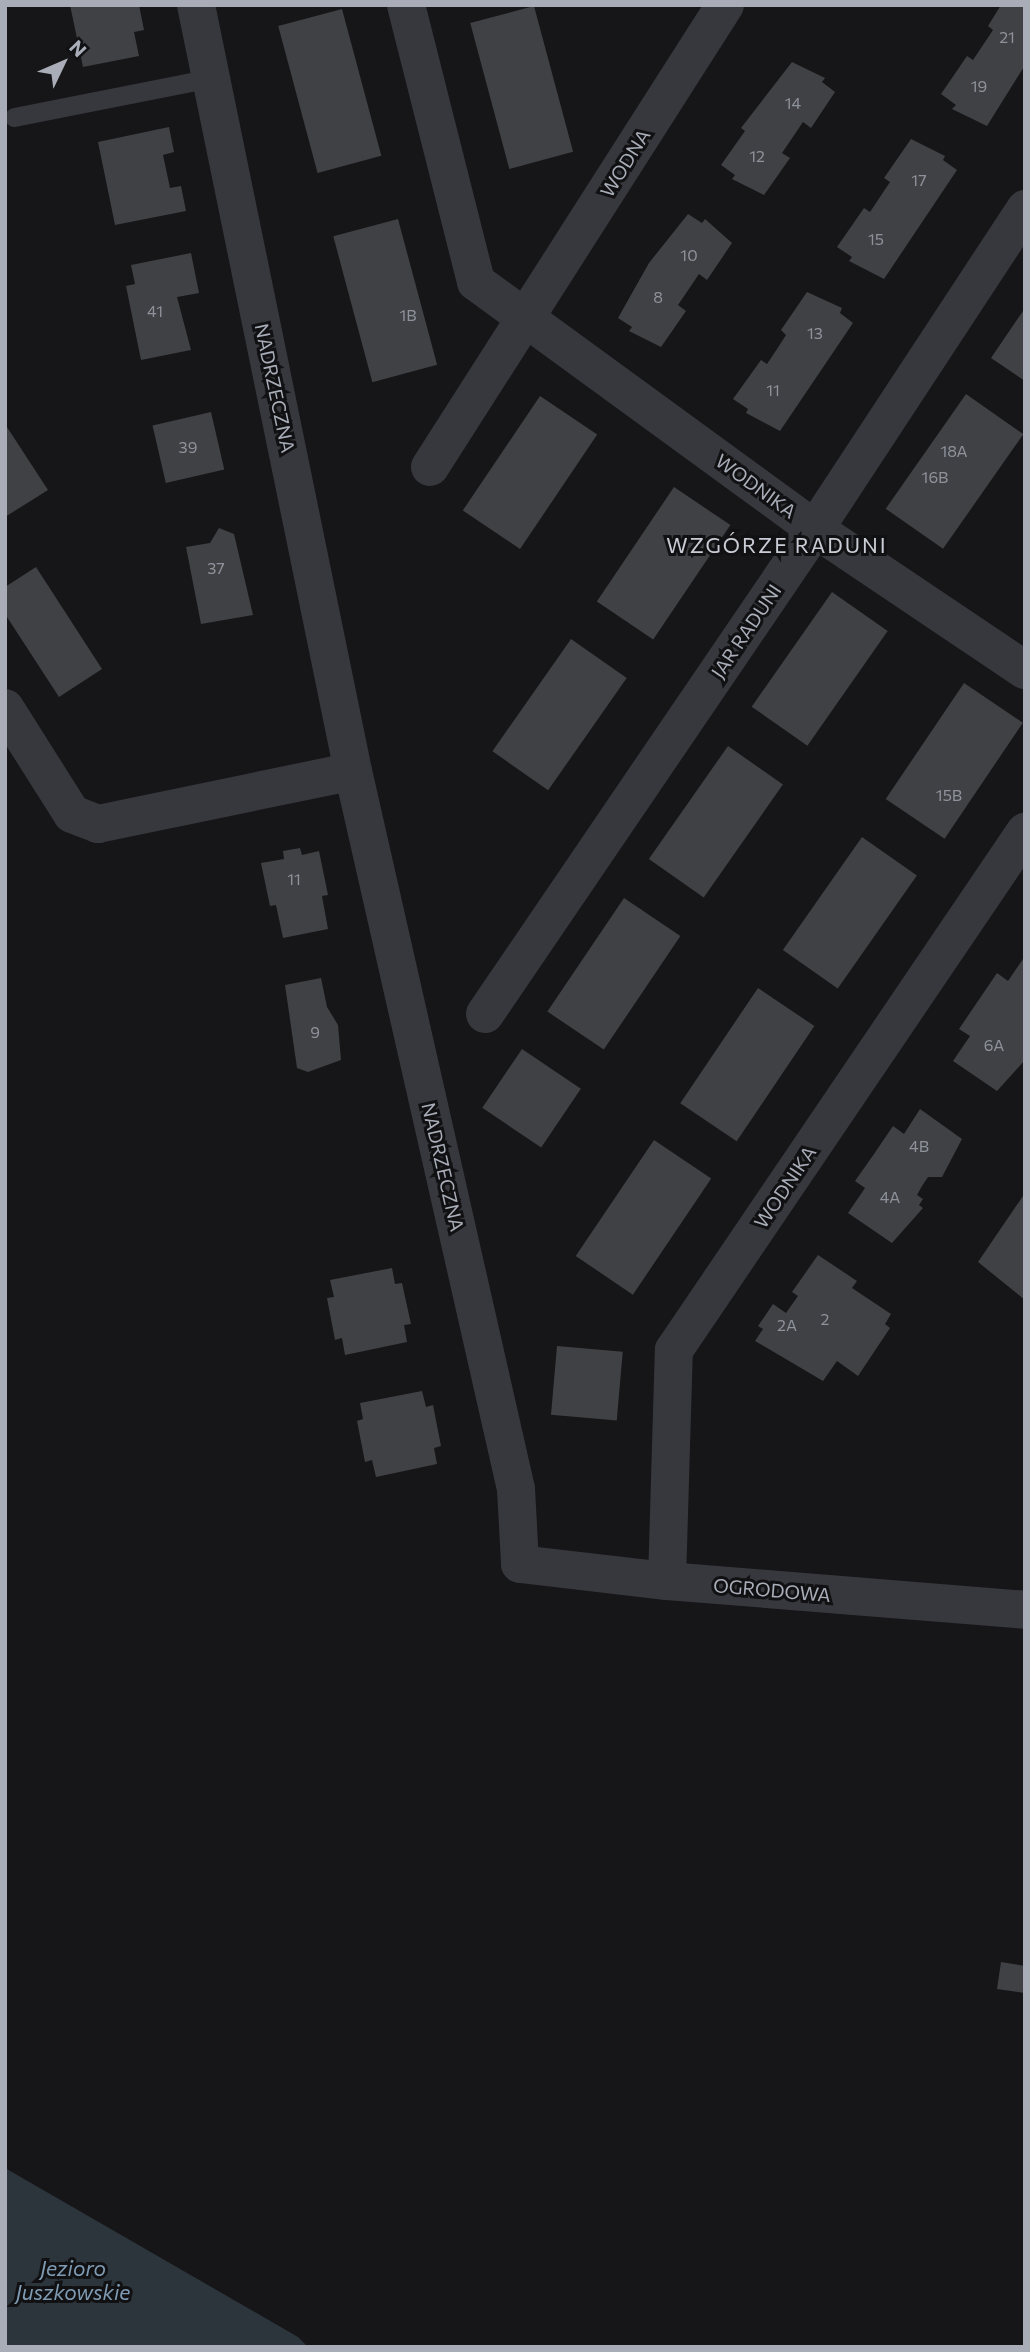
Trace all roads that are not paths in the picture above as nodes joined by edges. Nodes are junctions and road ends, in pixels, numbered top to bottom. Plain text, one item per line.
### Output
1 (195, 5) edge
2 (406, 5) edge
3 (725, 5) edge
4 (211, 78) junction
5 (14, 117) dead end
6 (1025, 209) edge
7 (526, 320) junction
8 (429, 467) dead end
9 (815, 529) junction
10 (1025, 670) edge
11 (5, 708) edge
12 (353, 771) junction
13 (1025, 832) edge
14 (485, 1014) dead end
15 (520, 1564) joint
16 (667, 1581) junction
17 (1025, 1610) edge

1 - 4 street, NADRZECZNA
2 - 7 street
3 - 7 street, WODNA
4 - 5 lane
4 - 12 street, NADRZECZNA
6 - 9 street, JAR RADUNI
7 - 8 street, WODNA
7 - 9 street, WODNIKA
9 - 10 street, WODNIKA
9 - 14 street, JAR RADUNI
11 - 12 street
12 - 15 street, NADRZECZNA
13 - 16 street, WODNIKA
15 - 16 street, OGRODOWA
16 - 17 street, OGRODOWA

